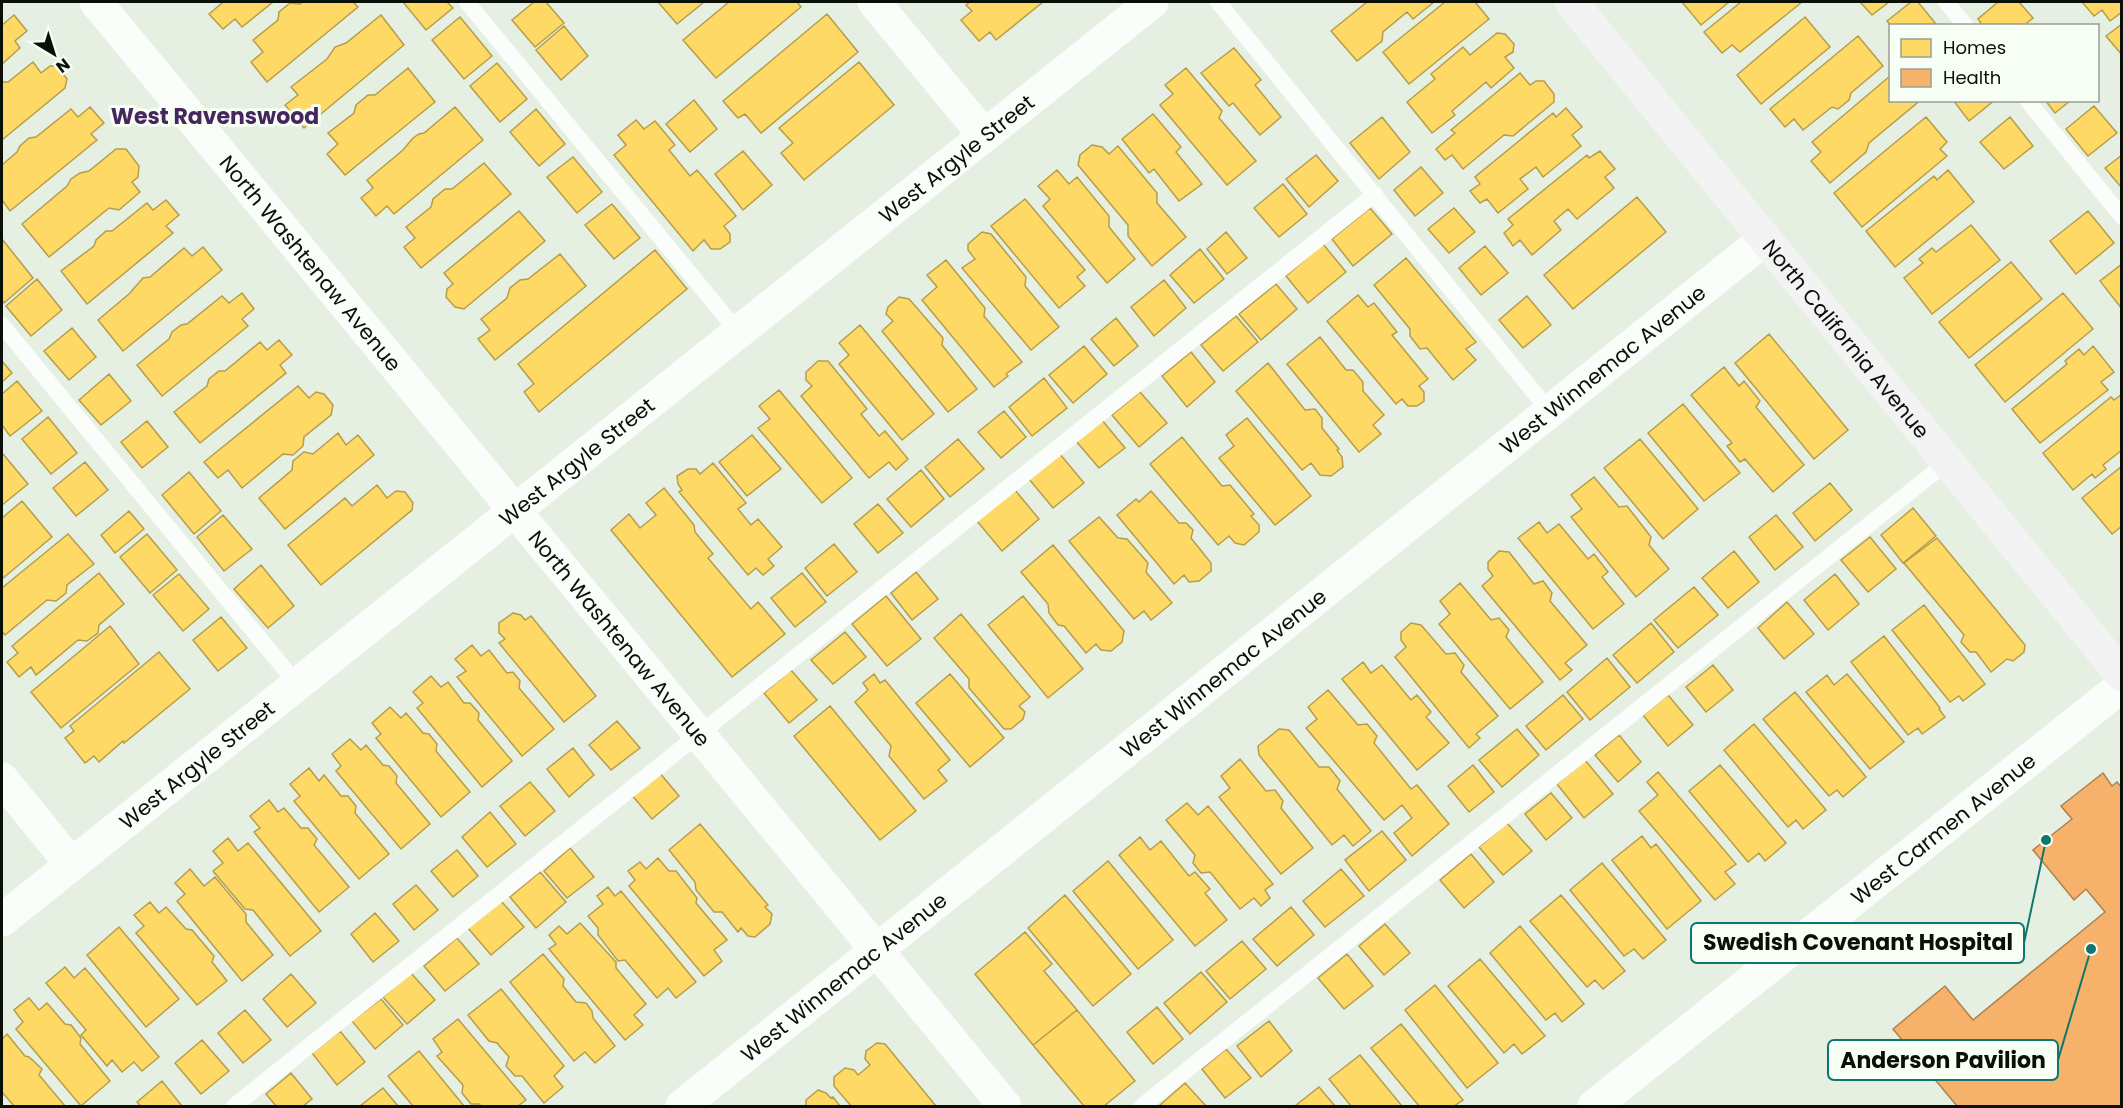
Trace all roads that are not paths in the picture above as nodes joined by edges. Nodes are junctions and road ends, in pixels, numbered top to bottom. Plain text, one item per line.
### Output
1 (96, 2) edge
2 (467, 2) edge
3 (874, 2) edge
4 (1152, 2) edge
5 (1218, 2) edge
6 (1571, 2) edge
7 (1946, 2) edge
8 (1964, 24) edge
9 (2029, 102) edge
10 (984, 135) junction
11 (1375, 194) junction
12 (2121, 217) edge
13 (1765, 239) junction
14 (2, 325) edge
15 (738, 332) junction
16 (1550, 412) junction
17 (1946, 463) junction
18 (515, 510) junction
19 (2121, 675) edge
20 (297, 684) junction
21 (2121, 686) edge
22 (699, 734) junction
23 (2, 779) edge
24 (71, 864) junction
25 (2, 920) edge
26 (877, 951) junction
27 (234, 1107) edge
28 (682, 1107) edge
29 (1005, 1107) edge
30 (1142, 1107) edge
31 (1594, 1107) edge

1 - 18 street, North Washtenaw Avenue
2 - 15 lane
3 - 10 street
4 - 10 street, West Argyle Street
5 - 11 lane
6 - 13 main road, North California Avenue
7 - 8 lane
9 - 12 lane
10 - 15 street, West Argyle Street
11 - 16 lane
11 - 22 lane
13 - 16 street, West Winnemac Avenue
13 - 17 main road, North California Avenue
14 - 20 lane
15 - 18 street, West Argyle Street
16 - 26 street, West Winnemac Avenue
17 - 19 main road, North California Avenue
17 - 30 lane
18 - 20 street, West Argyle Street
18 - 22 street, North Washtenaw Avenue
20 - 24 street, West Argyle Street
21 - 31 street, West Carmen Avenue
22 - 26 street, North Washtenaw Avenue
22 - 27 lane
23 - 24 street
24 - 25 street, West Argyle Street
26 - 28 street, West Winnemac Avenue
26 - 29 street, North Washtenaw Avenue

